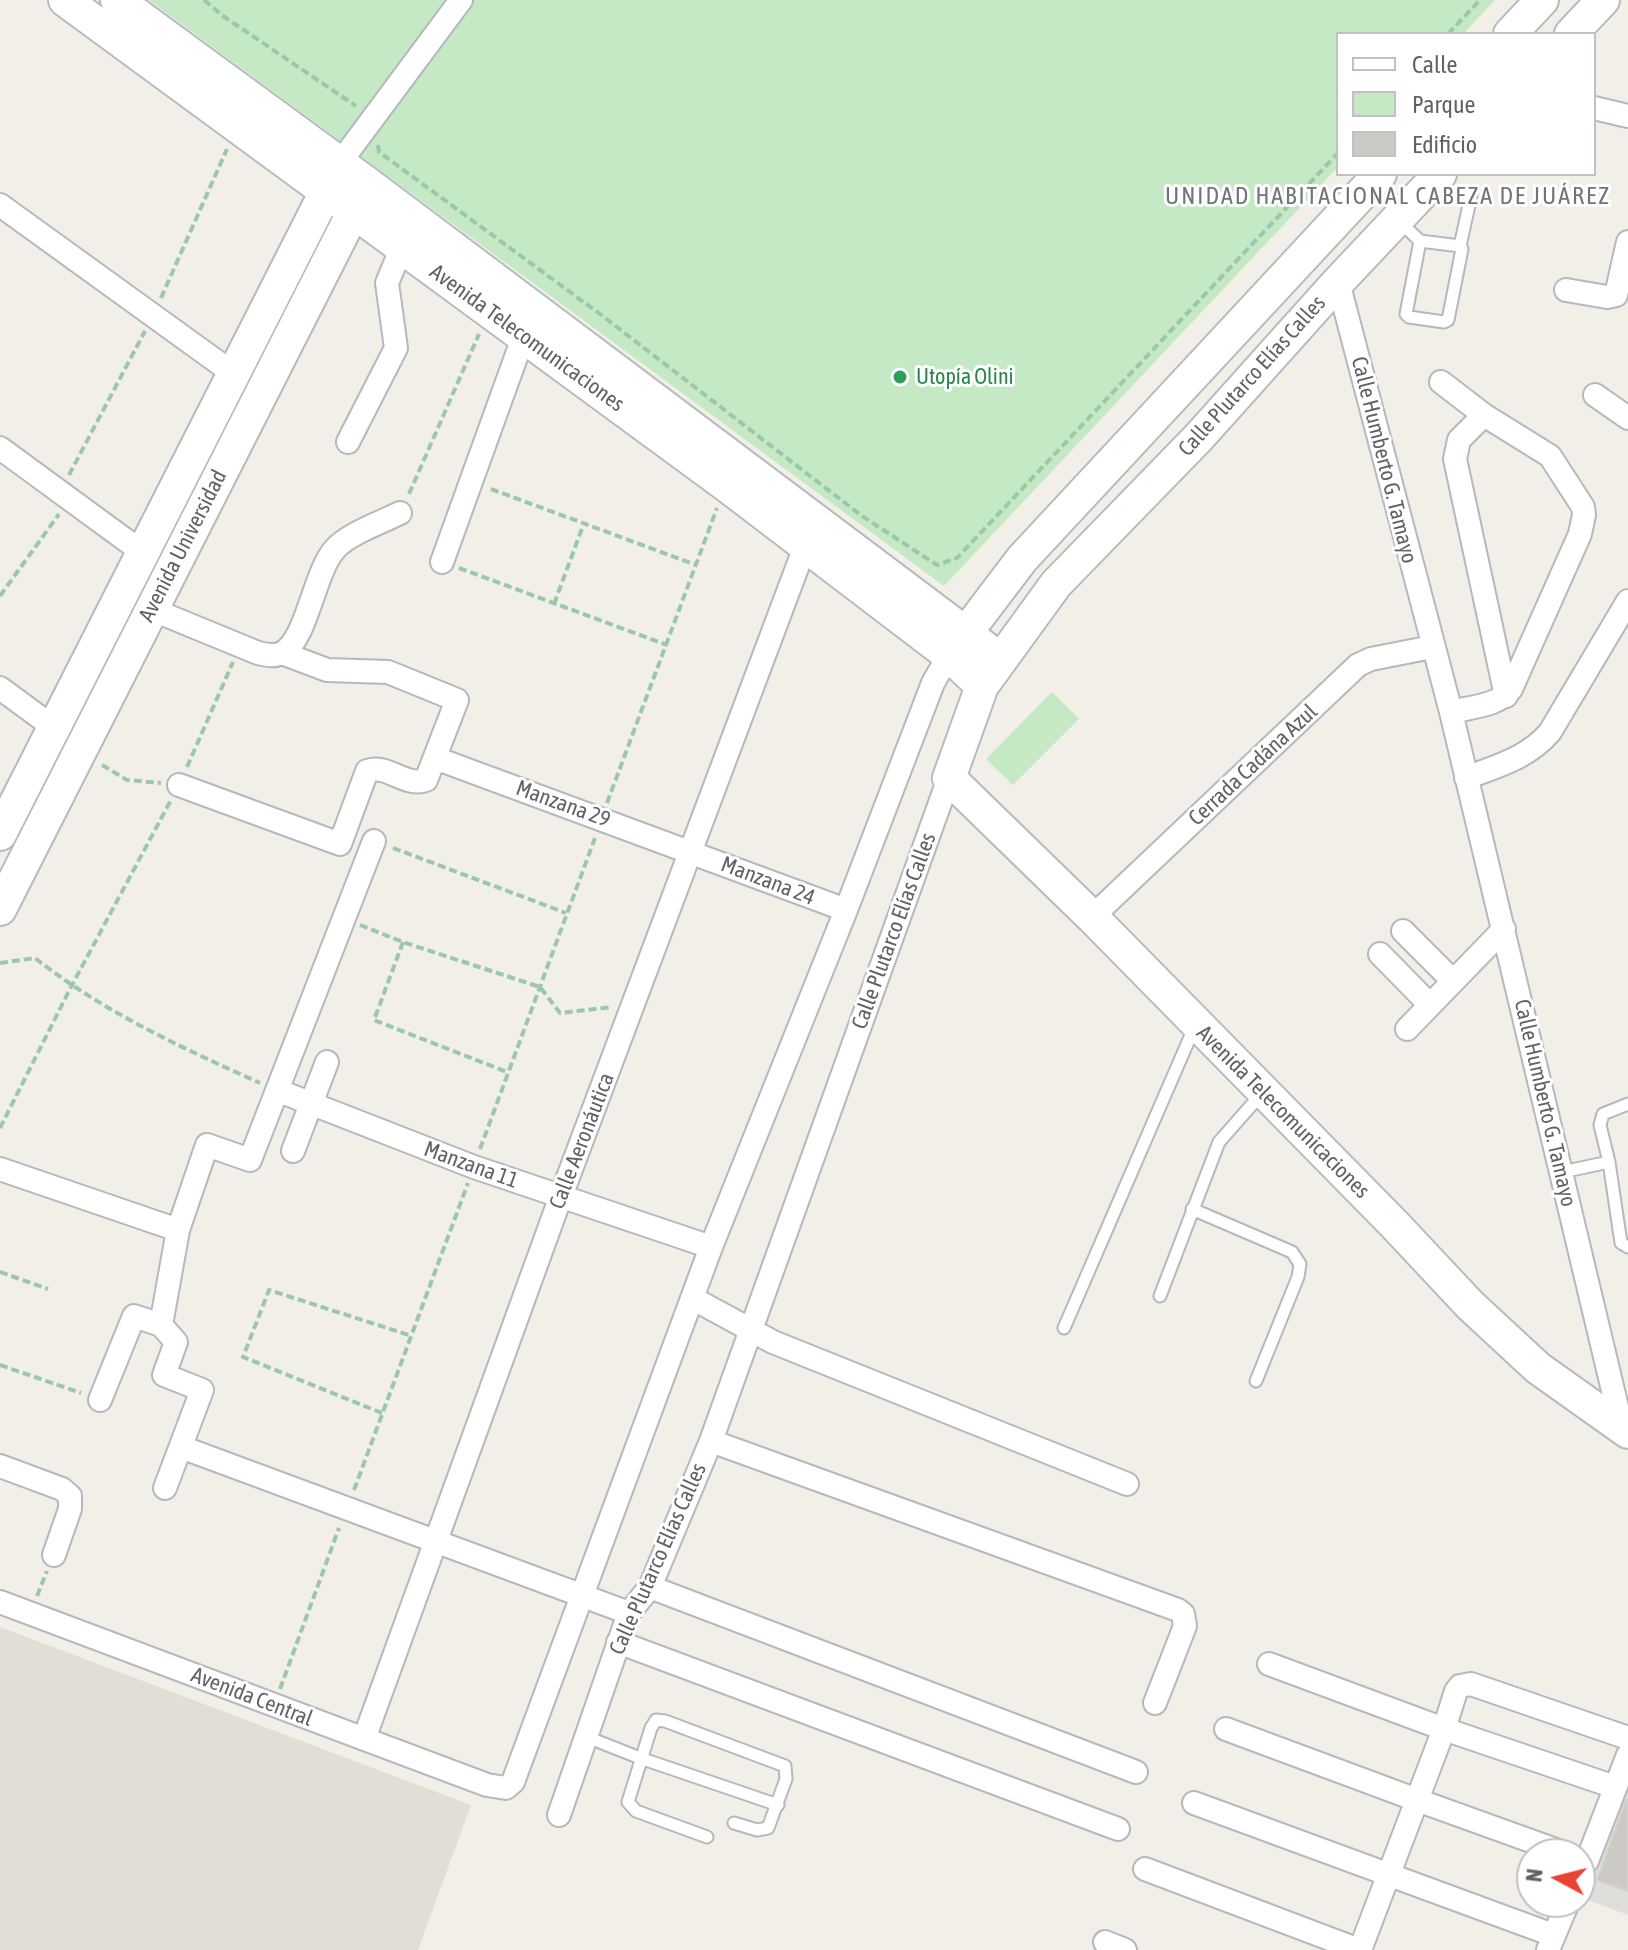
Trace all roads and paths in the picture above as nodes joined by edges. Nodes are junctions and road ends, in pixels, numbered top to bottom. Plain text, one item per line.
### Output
1 (65, 0) edge
2 (117, 0) edge
3 (204, 0) edge
4 (461, 0) edge
5 (1480, 0) edge
6 (1542, 0) edge
7 (1603, 0) edge
8 (1450, 32) edge
9 (1512, 32) edge
10 (1573, 32) edge
11 (1596, 108) edge
12 (1628, 116) edge
13 (373, 117) junction
14 (236, 127) junction
15 (1336, 155) edge
16 (1378, 176) edge
17 (1438, 176) edge
18 (333, 178) junction
19 (368, 184) junction
20 (1471, 196) dead end
21 (0, 205) edge
22 (353, 213) junction
23 (1397, 219) junction
24 (1420, 241) junction
25 (1628, 242) edge
26 (1460, 246) junction
27 (402, 247) junction
28 (1338, 282) junction
29 (1566, 290) dead end
30 (490, 310) junction
31 (153, 316) junction
32 (524, 335) junction
33 (234, 374) junction
34 (1441, 382) dead end
35 (1595, 395) dead end
36 (1484, 415) junction
37 (1628, 418) edge
38 (348, 442) dead end
39 (0, 448) edge
40 (470, 481) junction
41 (726, 485) junction
42 (61, 492) junction
43 (400, 513) joint
44 (584, 523) junction
45 (806, 544) junction
46 (142, 552) junction
47 (442, 562) joint
48 (696, 565) junction
49 (0, 596) edge
50 (1628, 601) edge
51 (554, 604) junction
52 (151, 609) junction
53 (958, 644) junction
54 (241, 645) junction
55 (667, 645) junction
56 (1432, 647) junction
57 (282, 653) junction
58 (1000, 659) junction
59 (982, 686) junction
60 (0, 688) edge
61 (1506, 696) junction
62 (1451, 712) junction
63 (53, 727) junction
64 (79, 752) junction
65 (435, 758) junction
66 (949, 778) junction
67 (1466, 778) junction
68 (179, 785) junction
69 (602, 818) junction
70 (0, 834) edge
71 (374, 841) joint
72 (690, 851) junction
73 (0, 909) edge
74 (846, 910) junction
75 (566, 913) junction
76 (1092, 917) junction
77 (343, 918) junction
78 (1504, 929) junction
79 (1403, 931) dead end
80 (403, 942) junction
81 (1380, 954) dead end
82 (0, 963) edge
83 (1453, 981) junction
84 (71, 987) junction
85 (540, 987) junction
86 (633, 1004) junction
87 (1430, 1005) junction
88 (1196, 1025) junction
89 (1407, 1029) dead end
90 (327, 1062) dead end
91 (507, 1072) junction
92 (279, 1091) junction
93 (1263, 1092) junction
94 (311, 1103) junction
95 (1628, 1104) edge
96 (0, 1128) edge
97 (293, 1151) dead end
98 (1609, 1162) junction
99 (474, 1167) junction
100 (0, 1169) edge
101 (1562, 1172) junction
102 (561, 1196) junction
103 (1192, 1209) junction
104 (178, 1230) junction
105 (711, 1247) junction
106 (1628, 1247) edge
107 (0, 1272) edge
108 (48, 1289) dead end
109 (1160, 1296) dead end
110 (692, 1298) junction
111 (161, 1325) junction
112 (750, 1328) junction
113 (1064, 1328) dead end
114 (412, 1336) junction
115 (0, 1365) edge
116 (1256, 1381) dead end
117 (100, 1400) joint
118 (382, 1413) junction
119 (1625, 1430) edge
120 (711, 1441) junction
121 (181, 1447) junction
122 (0, 1466) edge
123 (1127, 1484) dead end
124 (165, 1488) dead end
125 (347, 1508) junction
126 (435, 1543) junction
127 (54, 1555) joint
128 (650, 1587) junction
129 (580, 1597) junction
130 (0, 1602) edge
131 (29, 1612) junction
132 (629, 1613) junction
133 (618, 1642) junction
134 (1269, 1664) dead end
135 (1155, 1703) dead end
136 (274, 1706) junction
137 (1226, 1729) dead end
138 (1444, 1729) junction
139 (587, 1737) junction
140 (1628, 1738) edge
141 (364, 1739) junction
142 (1628, 1755) edge
143 (640, 1758) junction
144 (1136, 1772) dead end
145 (1615, 1787) junction
146 (506, 1788) joint
147 (1417, 1800) junction
148 (1194, 1803) dead end
149 (778, 1805) junction
150 (559, 1815) dead end
151 (734, 1823) dead end
152 (1118, 1829) dead end
153 (707, 1837) dead end
154 (1590, 1838) edge
155 (1516, 1839) edge
156 (1145, 1869) dead end
157 (1388, 1874) junction
158 (1561, 1918) edge
159 (1550, 1943) edge
160 (1359, 1950) edge

1 - 14 street, Avenida Telecomunicaciones
2 - 18 street, Avenida Telecomunicaciones
3 - 13 path
4 - 13 street
5 - 8 path
6 - 9 street
7 - 10 street
11 - 12 street
13 - 15 path
13 - 18 street
14 - 18 street, Avenida Telecomunicaciones
14 - 31 path
16 - 53 street, Calle Plutarco Elías Calles
17 - 23 street, Calle Plutarco Elías Calles
18 - 19 street, Avenida Telecomunicaciones
18 - 22 street, Avenida Telecomunicaciones
18 - 33 street, Avenida Universidad
19 - 22 street, Avenida Universidad
19 - 53 street, Avenida Telecomunicaciones
20 - 26 lane
21 - 31 street
22 - 27 street, Avenida Telecomunicaciones
22 - 52 street, Avenida Universidad
23 - 24 lane
23 - 28 street, Calle Plutarco Elías Calles
24 - 26 lane
24 - 26 lane
25 - 29 street
27 - 30 street, Avenida Telecomunicaciones
27 - 38 street
28 - 56 street, Calle Humberto G. Tamayo
28 - 58 street, Calle Plutarco Elías Calles
30 - 32 street, Avenida Telecomunicaciones
30 - 43 path
31 - 33 street
31 - 42 path
32 - 40 street
32 - 41 street, Avenida Telecomunicaciones
33 - 46 street, Avenida Universidad
34 - 36 street
35 - 37 street
36 - 61 street
36 - 61 street
39 - 42 street
40 - 44 path
40 - 47 street
41 - 45 street, Avenida Telecomunicaciones
41 - 48 path
42 - 46 street
42 - 49 path
43 - 57 street
44 - 48 path
44 - 51 path
45 - 53 street, Avenida Telecomunicaciones
45 - 72 street, Calle Aeronáutica
46 - 63 street, Avenida Universidad
47 - 51 path
48 - 55 path
50 - 67 street
51 - 55 path
52 - 54 street
52 - 64 street, Avenida Universidad
53 - 58 street, Avenida Telecomunicaciones
53 - 59 street, Avenida Telecomunicaciones
53 - 74 street, Calle Plutarco Elías Calles
54 - 57 street
54 - 68 path
55 - 69 path
56 - 62 street, Calle Humberto G. Tamayo
56 - 76 street, Cerrada Cadána Azul
57 - 65 street
58 - 59 street, Calle Plutarco Elías Calles
59 - 66 street, Calle Plutarco Elías Calles
60 - 63 street
61 - 62 street
62 - 67 street, Calle Humberto G. Tamayo
63 - 70 street, Avenida Universidad
64 - 68 path
64 - 73 street, Avenida Universidad
65 - 68 street
65 - 69 street, Manzana 29
66 - 76 street, Avenida Telecomunicaciones
66 - 112 street, Calle Plutarco Elías Calles
67 - 78 street, Calle Humberto G. Tamayo
68 - 84 path
69 - 72 street, Manzana 29
69 - 75 path
71 - 75 path
71 - 77 street
72 - 74 street, Manzana 24
72 - 86 street, Calle Aeronáutica
74 - 105 street, Calle Plutarco Elías Calles
75 - 85 path
76 - 88 street, Avenida Telecomunicaciones
77 - 80 path
77 - 92 street
78 - 83 street
78 - 101 street, Calle Humberto G. Tamayo
79 - 83 street
80 - 85 path
80 - 91 path
81 - 87 street
82 - 84 path
83 - 87 street
84 - 92 path
84 - 96 path
85 - 86 path
85 - 91 path
86 - 102 street, Calle Aeronáutica
87 - 89 street
88 - 93 street, Avenida Telecomunicaciones
88 - 113 lane
90 - 94 street
91 - 99 path
92 - 94 street, Manzana 11
92 - 104 street
93 - 103 lane
93 - 119 street, Avenida Telecomunicaciones
94 - 97 street
94 - 99 street, Manzana 11
95 - 98 lane
98 - 101 lane
98 - 106 lane
99 - 102 street, Manzana 11
99 - 114 path
100 - 104 street
101 - 119 street, Calle Humberto G. Tamayo
102 - 105 street, Manzana 11
102 - 126 street, Calle Aeronáutica
103 - 109 lane
103 - 116 lane
104 - 111 street
105 - 110 street, Calle Plutarco Elías Calles
107 - 108 path
110 - 112 street
110 - 129 street, Calle Plutarco Elías Calles
111 - 117 street
111 - 121 street
112 - 120 street, Calle Plutarco Elías Calles
112 - 123 street
114 - 118 path
114 - 118 path
115 - 117 path
118 - 125 path
120 - 128 street, Calle Plutarco Elías Calles
120 - 135 street
121 - 124 street
121 - 125 street
122 - 127 street
125 - 126 street
125 - 136 path
126 - 129 street
126 - 141 street, Calle Aeronáutica
127 - 131 path
128 - 132 street, Calle Plutarco Elías Calles
128 - 144 street
129 - 132 street
129 - 146 street, Calle Plutarco Elías Calles
130 - 131 street, Avenida Central
131 - 136 street, Avenida Central
132 - 133 street, Calle Plutarco Elías Calles
133 - 139 street, Calle Plutarco Elías Calles
133 - 152 street
134 - 138 street
136 - 141 street, Avenida Central
137 - 147 street
138 - 140 street
138 - 145 street
138 - 147 street
139 - 143 lane
139 - 150 street, Calle Plutarco Elías Calles
141 - 146 street, Avenida Central
142 - 145 street
143 - 149 lane
143 - 149 lane
143 - 153 lane
145 - 154 street
147 - 155 street
147 - 157 street
148 - 157 street
149 - 151 lane
156 - 160 street
157 - 159 street
157 - 160 street
158 - 159 street

